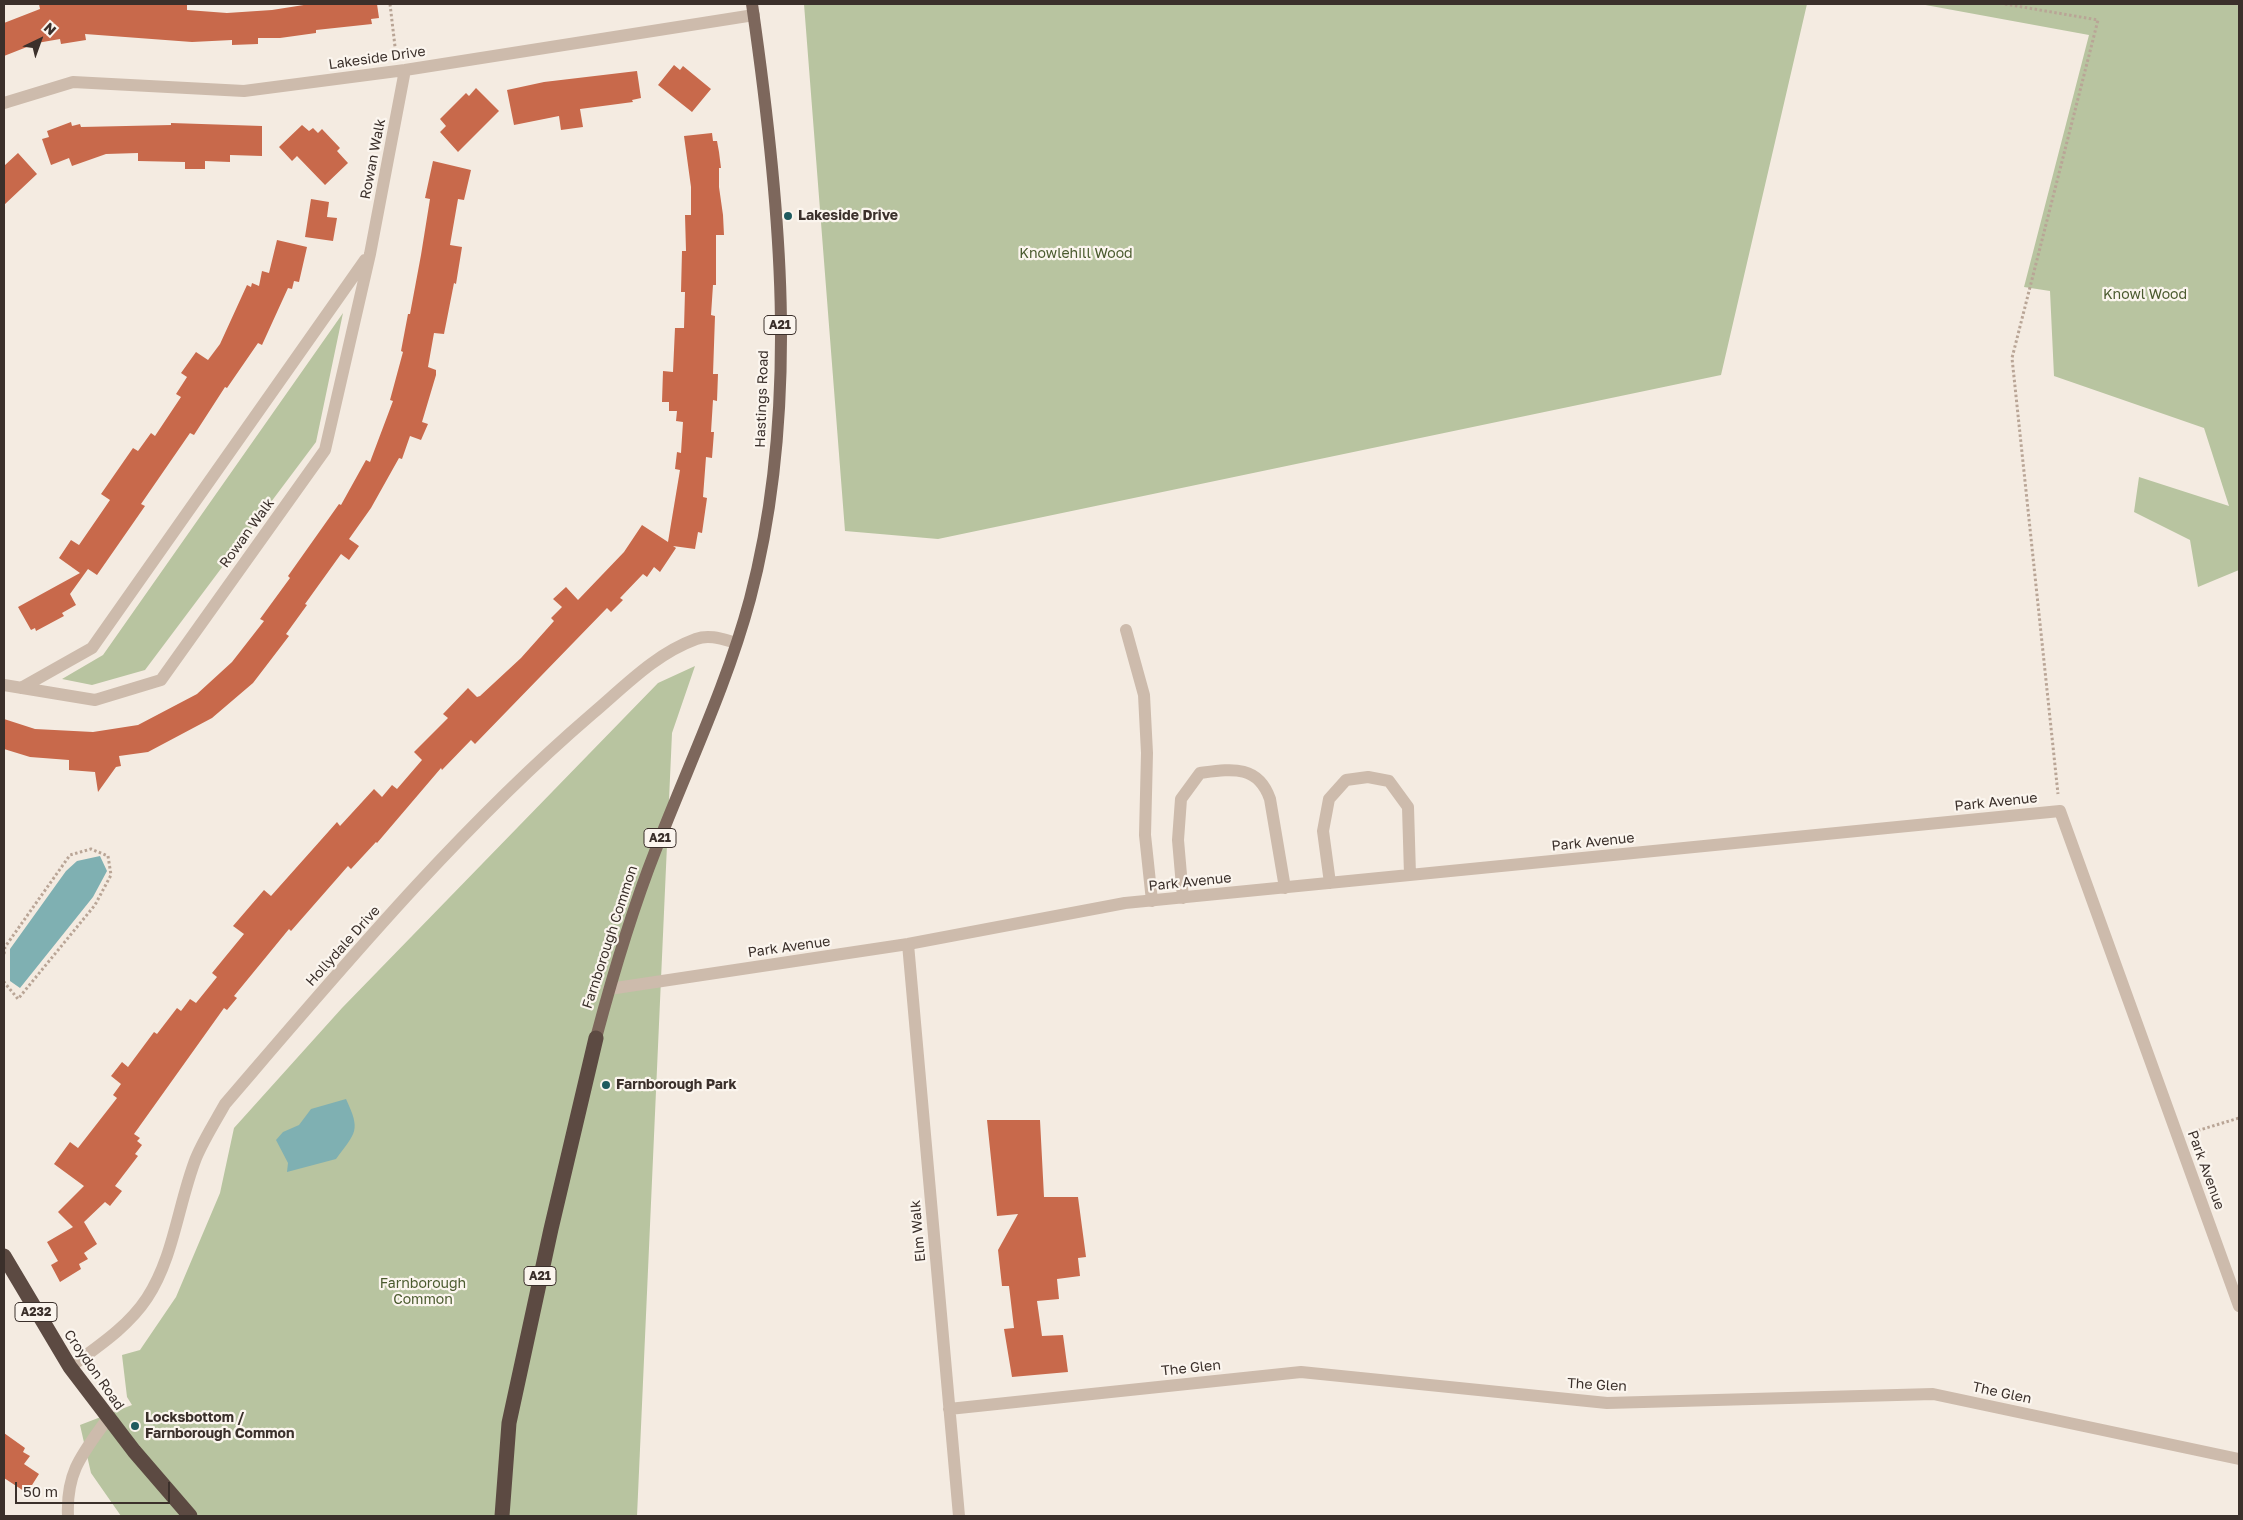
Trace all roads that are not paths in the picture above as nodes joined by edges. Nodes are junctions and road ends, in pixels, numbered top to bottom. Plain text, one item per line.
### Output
1 (753, 9) edge
2 (401, 70) junction
3 (4, 103) edge
4 (370, 254) junction
5 (1126, 630) dead end
6 (736, 643) junction
7 (4, 685) edge
8 (21, 688) junction
9 (1410, 875) junction
10 (1330, 883) junction
11 (1285, 888) junction
12 (1183, 898) junction
13 (1152, 901) junction
14 (908, 944) junction
15 (609, 989) junction
16 (596, 1038) joint
17 (4, 1256) edge
18 (2239, 1306) edge
19 (70, 1367) junction
20 (949, 1409) junction
21 (108, 1418) junction
22 (2239, 1458) edge
23 (68, 1516) edge
24 (190, 1516) edge
25 (502, 1516) edge
26 (958, 1516) edge

1 - 2 street, Lakeside Drive
1 - 6 main road, Hastings Road / A21
2 - 3 street, Lakeside Drive
2 - 4 street, Rowan Walk
4 - 8 street, Rowan Walk
4 - 8 street, Rowan Walk
5 - 13 street
6 - 15 main road, Farnborough Common / A21
6 - 19 street, Hollydale Drive
7 - 8 street, Rowan Walk
9 - 10 street, Park Avenue
9 - 10 street
9 - 18 street, Park Avenue
10 - 11 street, Park Avenue
11 - 12 street, Park Avenue
11 - 12 street
12 - 13 street, Park Avenue
13 - 14 street, Park Avenue
14 - 15 street, Park Avenue
14 - 20 street, Elm Walk
15 - 16 main road, Farnborough Common / A21
16 - 25 highway, Farnborough Common / A21
17 - 19 highway, Croydon Road / A232
19 - 21 highway, Croydon Road / A232
20 - 22 street, The Glen
20 - 26 street, Elm Walk
21 - 23 street
21 - 24 highway, Croydon Road / A232

